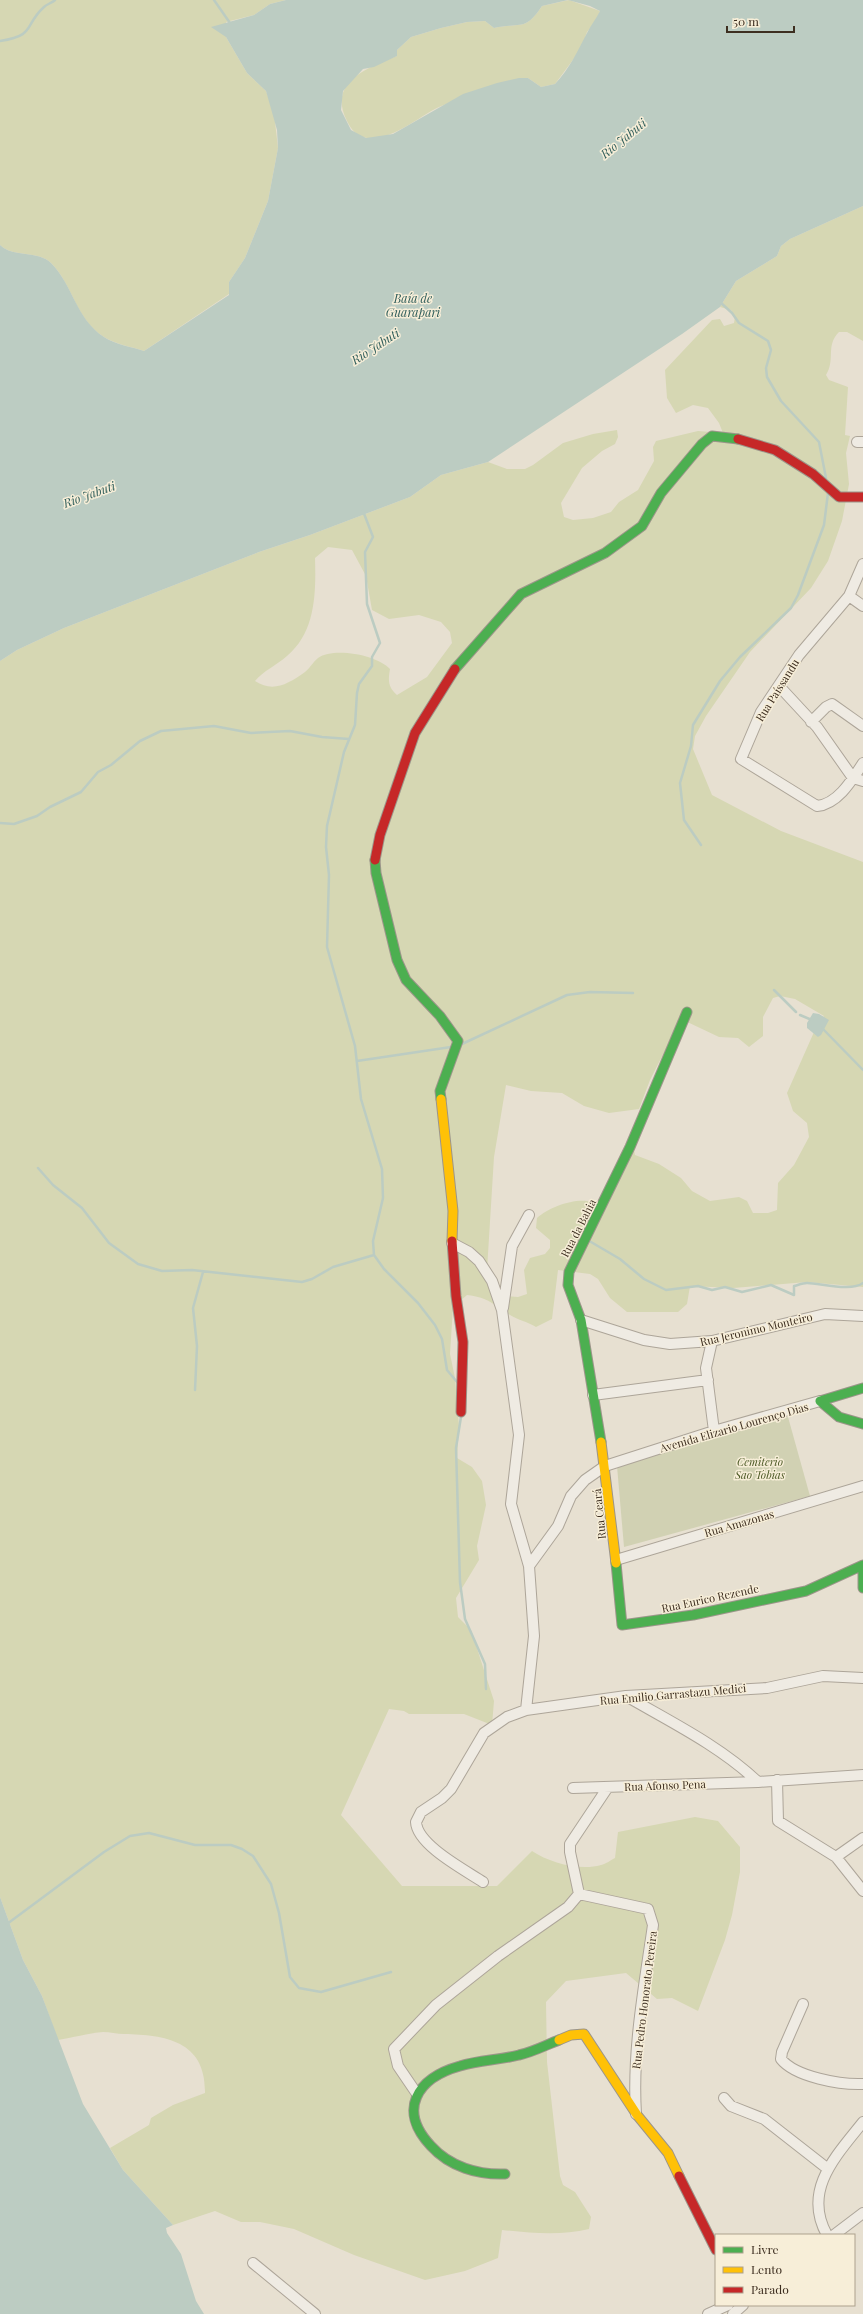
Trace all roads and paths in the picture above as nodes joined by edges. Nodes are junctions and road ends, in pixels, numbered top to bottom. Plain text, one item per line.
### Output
1 (862, 497) edge
2 (863, 564) edge
3 (849, 596) junction
4 (863, 606) edge
5 (779, 686) junction
6 (811, 722) junction
7 (863, 726) edge
8 (863, 763) edge
9 (858, 780) edge
10 (687, 1012) dead end
11 (529, 1214) dead end
12 (452, 1243) junction
13 (502, 1310) junction
14 (863, 1316) edge
15 (581, 1320) junction
16 (712, 1341) junction
17 (708, 1380) junction
18 (863, 1388) edge
19 (593, 1396) junction
20 (820, 1401) junction
21 (461, 1412) dead end
22 (863, 1424) edge
23 (714, 1431) junction
24 (605, 1466) junction
25 (863, 1486) edge
26 (616, 1560) junction
27 (863, 1565) edge
28 (529, 1566) junction
29 (863, 1570) edge
30 (863, 1586) edge
31 (863, 1678) edge
32 (626, 1696) junction
33 (526, 1710) junction
34 (863, 1775) edge
35 (777, 1780) junction
36 (758, 1782) junction
37 (608, 1787) junction
38 (573, 1788) dead end
39 (863, 1838) edge
40 (836, 1857) junction
41 (483, 1882) dead end
42 (863, 1891) edge
43 (579, 1894) junction
44 (803, 2004) dead end
45 (863, 2084) edge
46 (417, 2094) junction
47 (724, 2098) dead end
48 (636, 2115) junction
49 (863, 2122) edge
50 (828, 2169) junction
51 (505, 2174) dead end
52 (863, 2213) edge
53 (826, 2234) edge
54 (835, 2234) edge
55 (715, 2248) edge
56 (254, 2263) dead end
57 (726, 2306) edge
58 (742, 2306) edge
59 (315, 2314) edge
60 (708, 2314) edge
61 (732, 2314) edge

1 - 12 street
2 - 3 street, Rua Paíssandu
3 - 4 street
3 - 5 street, Rua Paíssandu
5 - 6 street
5 - 9 street, Rua Paíssandu
6 - 7 street
6 - 9 street
8 - 9 street
10 - 15 street, Rua da Bahia
11 - 13 street
12 - 13 street
12 - 21 street
13 - 28 street
14 - 16 street, Rua Jeronimo Monteiro
15 - 16 street, Rua Jeronimo Monteiro
15 - 19 street, Rua da Bahia
16 - 17 street
17 - 19 street
17 - 23 street
18 - 20 street, Avenida Elizario Lourenço Dias
19 - 24 street, Rua da Bahia
20 - 22 street
20 - 23 street, Avenida Elizario Lourenço Dias
23 - 24 street, Avenida Elizario Lourenço Dias
24 - 26 street, Rua Ceará
24 - 28 street, Avenida Elizario Lourenço Dias
25 - 26 street, Rua Amazonas
26 - 27 street, Rua Eurico Rezende
28 - 33 street
29 - 30 street
31 - 32 street, Rua Emilio Garrastazu Medici
32 - 33 street, Rua Emilio Garrastazu Medici
32 - 36 street
33 - 41 street, Rua Emilio Garrastazu Medici
34 - 35 street, Rua Afonso Pena
35 - 36 street, Rua Afonso Pena
35 - 40 street
36 - 37 street, Rua Afonso Pena
37 - 38 street, Rua Afonso Pena
37 - 43 street
39 - 40 street
40 - 42 street
43 - 46 street
43 - 48 street, Rua Pedro Honorato Pereira
44 - 45 street
46 - 48 street
46 - 51 street
47 - 50 street
48 - 55 street
49 - 50 street
50 - 53 street
52 - 54 street
56 - 59 street
57 - 60 street
58 - 61 street

